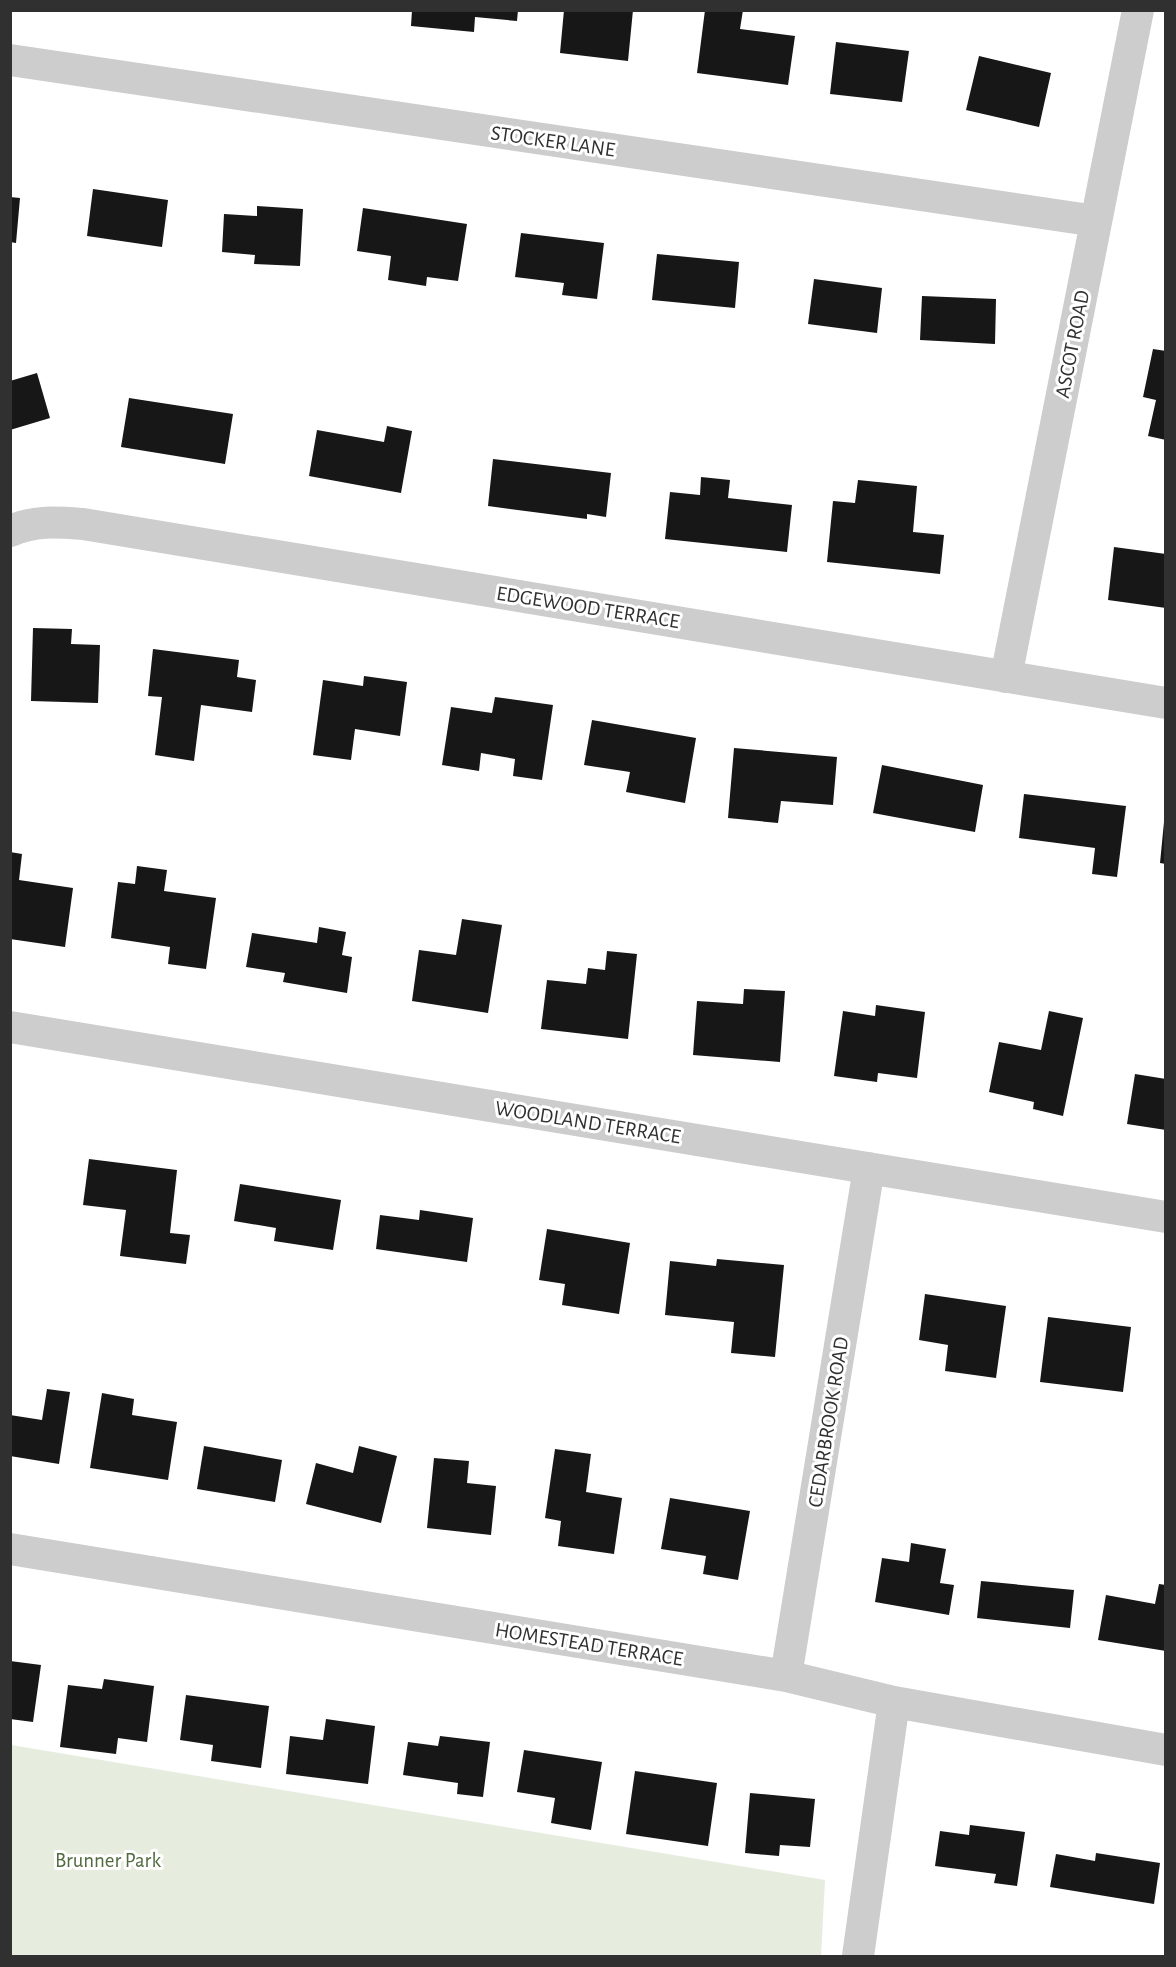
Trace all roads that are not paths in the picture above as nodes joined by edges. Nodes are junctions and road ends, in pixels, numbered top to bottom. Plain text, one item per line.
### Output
1 (1138, 10) edge
2 (10, 60) edge
3 (1096, 221) junction
4 (10, 531) edge
5 (1006, 677) junction
6 (1166, 703) edge
7 (10, 1027) edge
8 (869, 1168) junction
9 (1166, 1217) edge
10 (10, 1549) edge
11 (786, 1676) junction
12 (894, 1702) junction
13 (1166, 1750) edge
14 (858, 1956) edge

1 - 3 street, ASCOT ROAD
2 - 3 street, STOCKER LANE
3 - 5 street, ASCOT ROAD
4 - 5 street, EDGEWOOD TERRACE
5 - 6 street, EDGEWOOD TERRACE
7 - 8 street, WOODLAND TERRACE
8 - 9 street, WOODLAND TERRACE
8 - 11 street, CEDARBROOK ROAD
10 - 11 street, HOMESTEAD TERRACE
11 - 12 street, HOMESTEAD TERRACE
12 - 13 street, HOMESTEAD TERRACE
12 - 14 street

